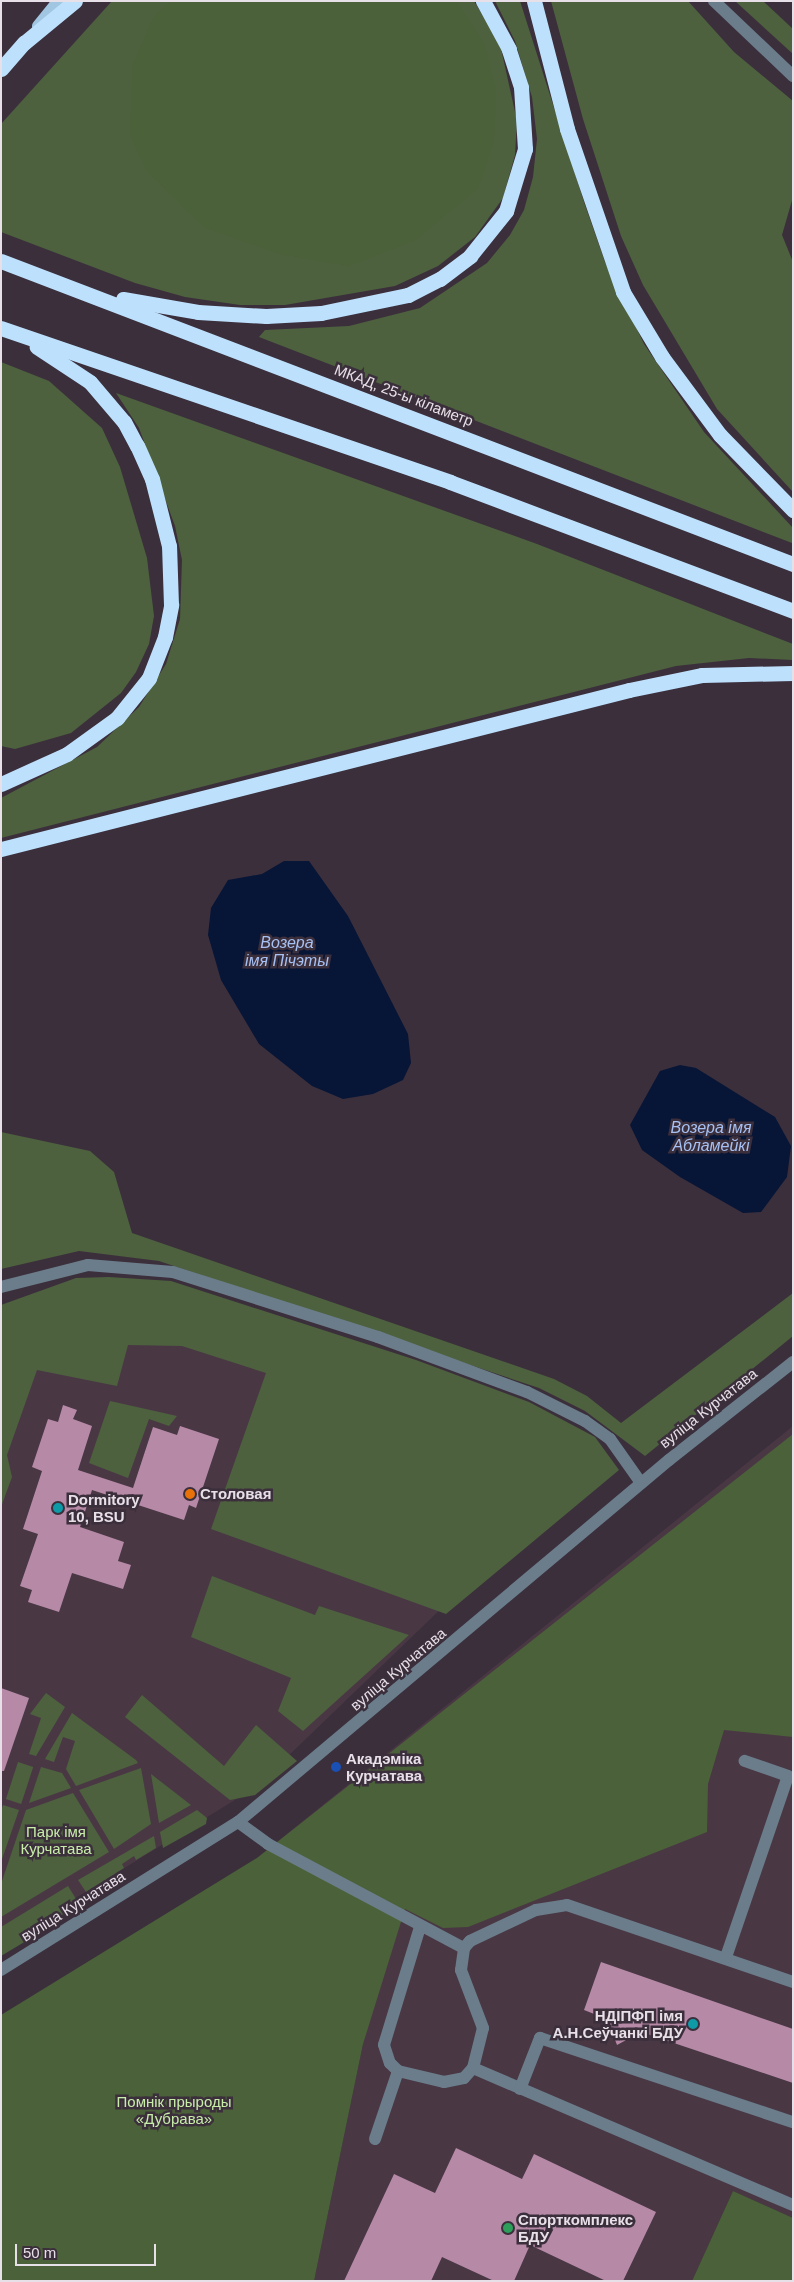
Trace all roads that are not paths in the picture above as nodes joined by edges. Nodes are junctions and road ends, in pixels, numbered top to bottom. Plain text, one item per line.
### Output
1 (58, 1) edge
2 (75, 1) edge
3 (483, 1) edge
4 (534, 1) edge
5 (714, 1) edge
6 (24, 43) junction
7 (1, 69) edge
8 (793, 76) edge
9 (1, 261) edge
10 (92, 294) junction
11 (4, 329) edge
12 (793, 510) edge
13 (793, 564) edge
14 (793, 611) edge
15 (793, 673) edge
16 (1, 776) edge
17 (17, 778) junction
18 (1, 784) edge
19 (1, 849) edge
20 (1, 1287) edge
21 (793, 1362) edge
22 (641, 1484) junction
23 (745, 1760) dead end
24 (238, 1822) junction
25 (420, 1927) junction
26 (464, 1948) junction
27 (726, 1957) junction
28 (1, 1970) edge
29 (793, 1982) edge
30 (473, 2068) junction
31 (398, 2071) junction
32 (520, 2089) junction
33 (793, 2122) edge
34 (376, 2139) dead end
35 (793, 2205) edge

1 - 6 main road
2 - 6 highway
3 - 10 highway
4 - 12 highway
5 - 8 street
6 - 7 highway
9 - 10 highway, МКАД, 25-ы кіламетр
10 - 13 highway, МКАД, 25-ы кіламетр
11 - 14 highway
11 - 17 highway
15 - 19 highway
16 - 17 street
17 - 18 highway
20 - 22 street
21 - 22 street, вуліца Курчатава
22 - 24 street, вуліца Курчатава
23 - 27 street
24 - 25 street
24 - 28 street, вуліца Курчатава
25 - 26 street
25 - 31 street
26 - 27 street
26 - 30 street
27 - 29 street
30 - 31 street
30 - 32 street
31 - 34 street
32 - 33 street
32 - 35 street

